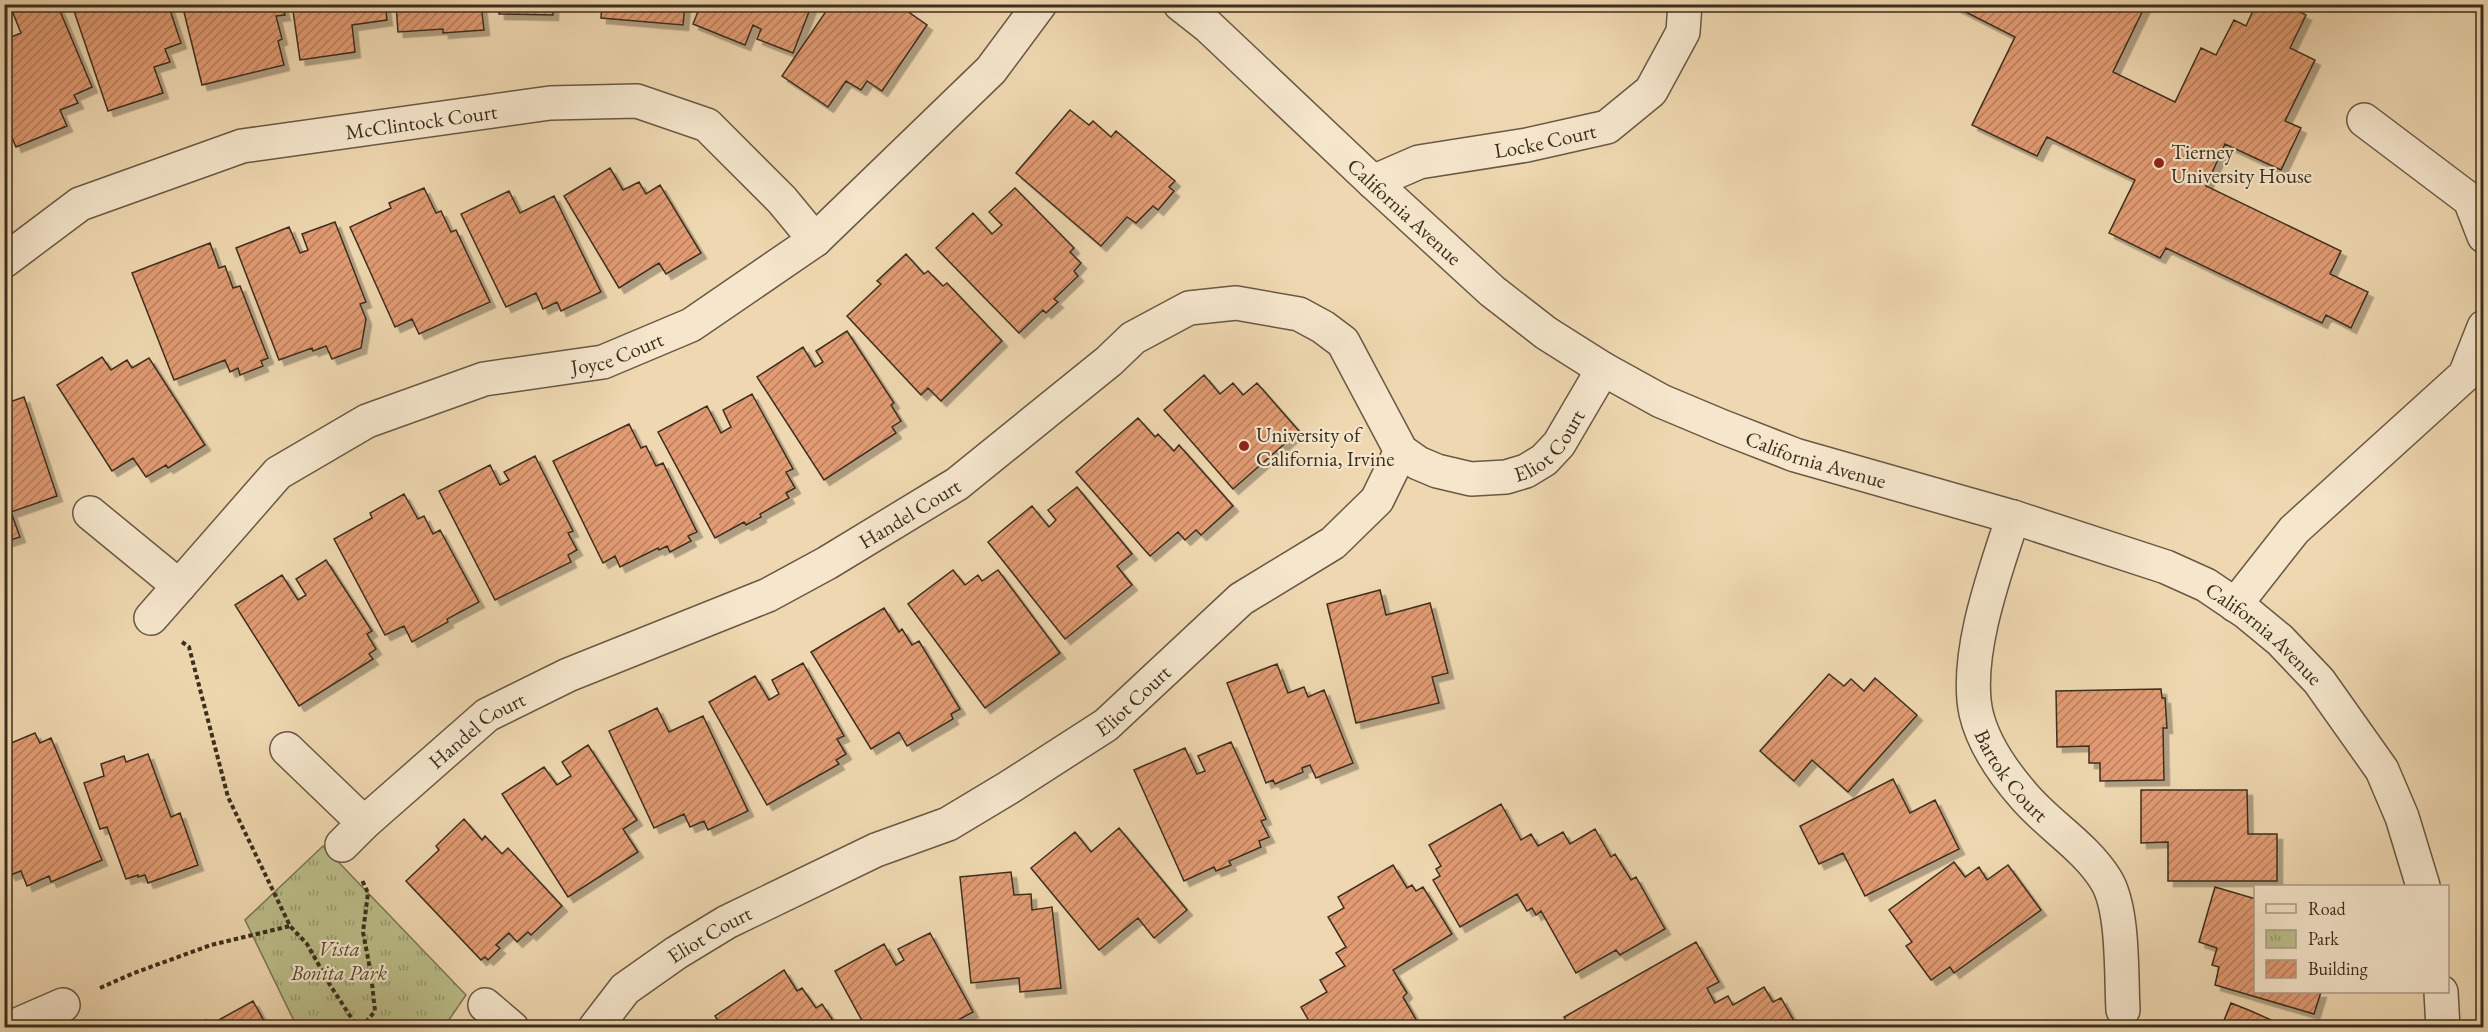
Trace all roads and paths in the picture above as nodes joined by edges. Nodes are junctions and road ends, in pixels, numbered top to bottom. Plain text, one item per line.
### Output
1 (1040, 4) edge
2 (1180, 4) edge
3 (1685, 4) edge
4 (2364, 120) dead end
5 (1372, 183) junction
6 (2484, 236) edge
7 (815, 240) junction
8 (4, 261) edge
9 (2484, 327) edge
10 (1603, 369) junction
11 (1401, 451) junction
12 (90, 513) dead end
13 (2013, 517) junction
14 (179, 586) junction
15 (2235, 605) junction
16 (151, 618) joint
17 (287, 749) dead end
18 (353, 834) junction
19 (2423, 885) edge
20 (290, 926) junction
21 (2441, 993) edge
22 (63, 1005) joint
23 (484, 1005) dead end
24 (2123, 1010) dead end
25 (10, 1028) edge
26 (360, 1028) edge
27 (512, 1028) edge
28 (595, 1028) edge
29 (2443, 1028) edge

1 - 7 street, Joyce Court
2 - 5 street, California Avenue
3 - 5 street, Locke Court
4 - 6 street
5 - 10 street, California Avenue
7 - 8 street, McClintock Court
7 - 14 street, Joyce Court
9 - 15 street
10 - 11 street, Eliot Court
10 - 13 street, California Avenue
11 - 18 street, Handel Court
11 - 28 street, Eliot Court
12 - 14 street
13 - 15 street, California Avenue
13 - 24 street, Bartok Court
14 - 16 street, Joyce Court
15 - 19 street, California Avenue
16 - 20 path
17 - 18 street
18 - 26 path
20 - 22 path
20 - 26 path
21 - 29 street
22 - 25 street
23 - 27 street

